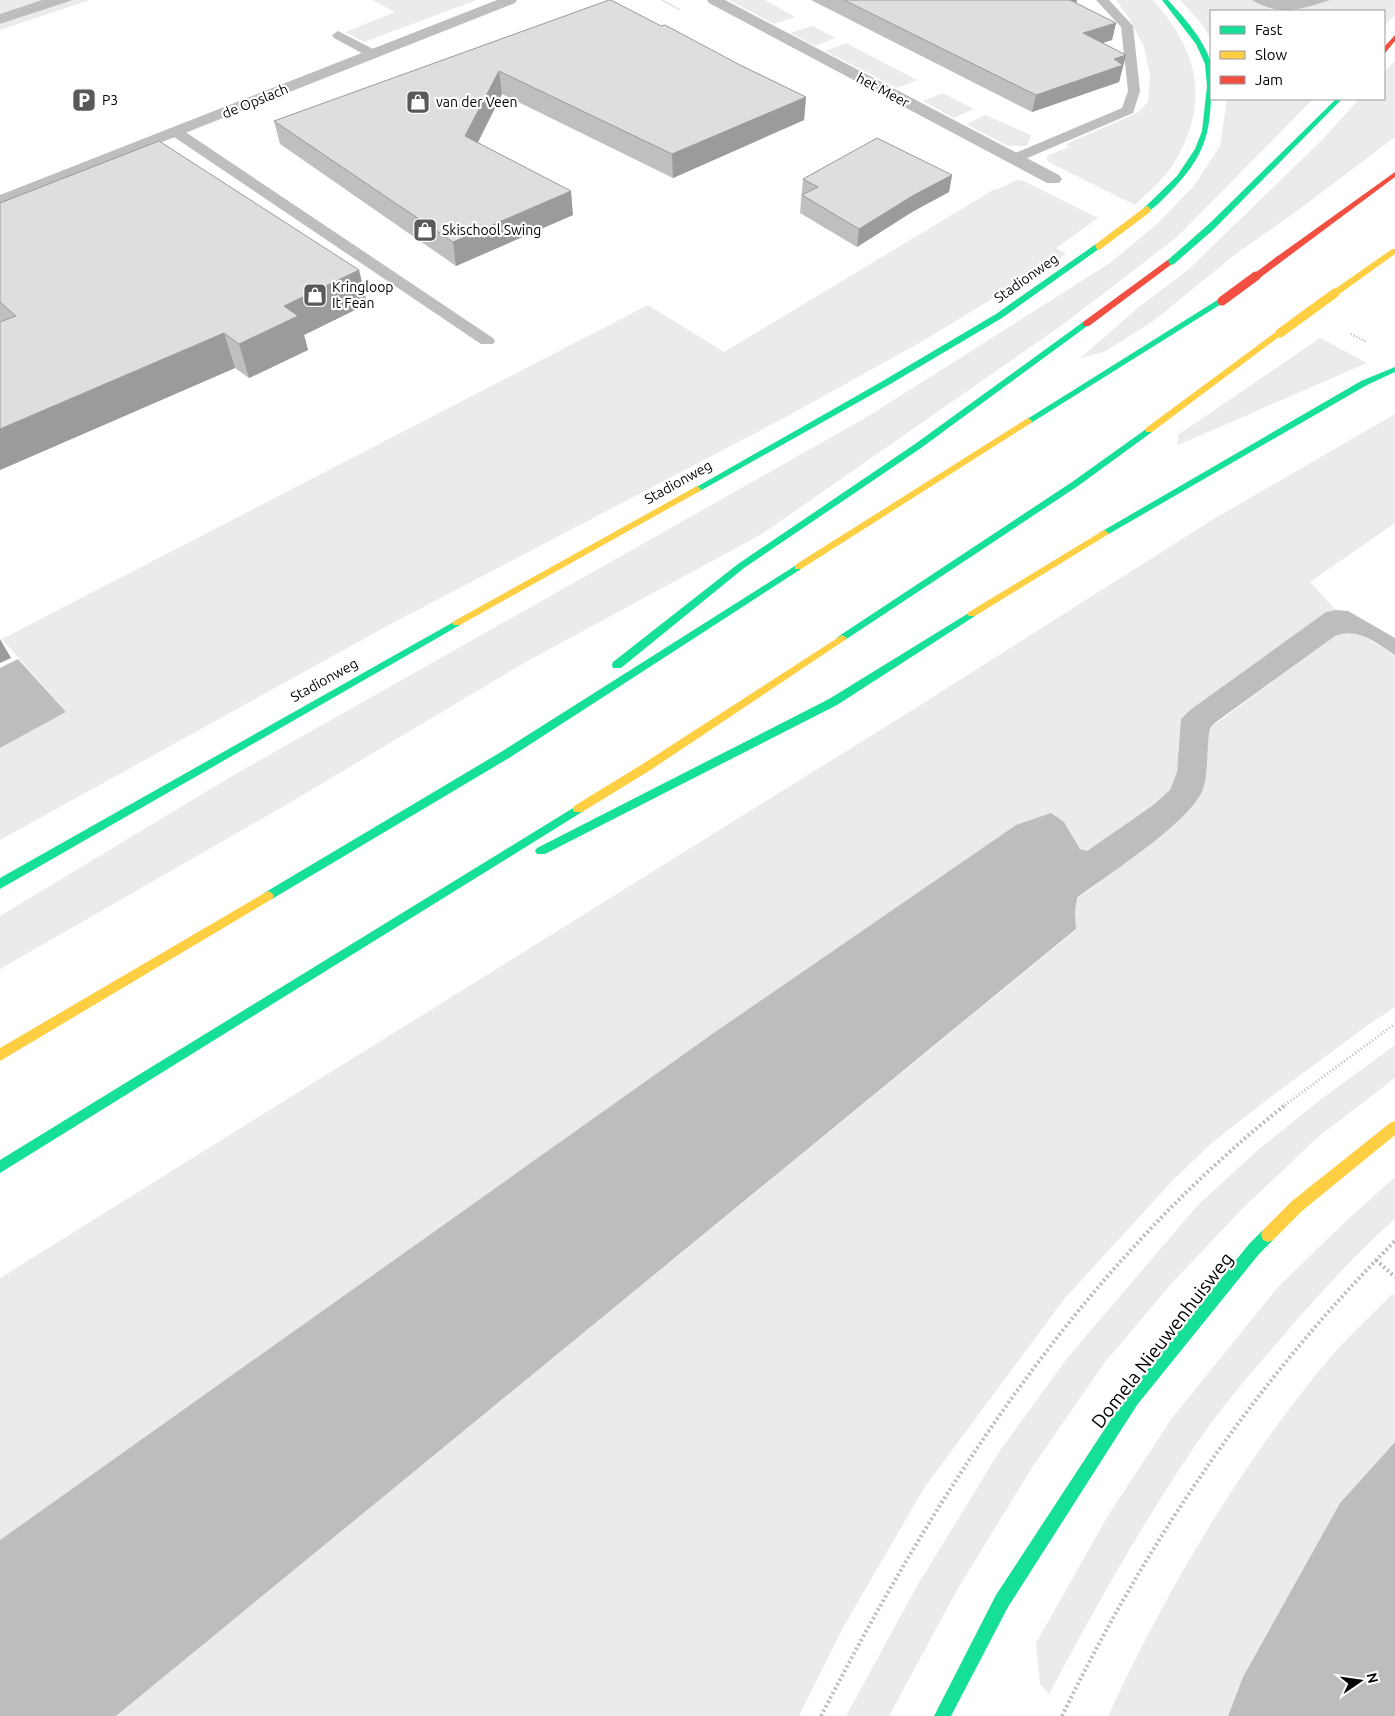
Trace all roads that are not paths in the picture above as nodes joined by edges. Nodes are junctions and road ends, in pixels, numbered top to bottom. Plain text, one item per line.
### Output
1 (510, 0) edge
2 (714, 0) edge
3 (1102, 0) edge
4 (1165, 0) edge
5 (338, 35) dead end
6 (1395, 38) edge
7 (1385, 50) edge
8 (373, 54) junction
9 (1338, 100) edge
10 (176, 132) junction
11 (1013, 159) junction
12 (1395, 174) edge
13 (1053, 179) dead end
14 (0, 201) edge
15 (1395, 250) edge
16 (487, 341) dead end
17 (1395, 369) edge
18 (612, 670) dead end
19 (596, 682) dead end
20 (505, 755) junction
21 (531, 856) dead end
22 (496, 874) dead end
23 (0, 884) edge
24 (371, 938) junction
25 (0, 1055) edge
26 (1395, 1127) edge
27 (0, 1167) edge
28 (942, 1716) edge

1 - 8 street, de Opslach
2 - 11 street, het Meer
3 - 11 lane
4 - 23 main road, Stadionweg, bridge
5 - 8 lane
6 - 7 main road
8 - 10 street, de Opslach
9 - 18 main road, bridge
10 - 14 street, de Opslach
10 - 16 lane
11 - 13 street, het Meer
12 - 20 main road, bridge
15 - 24 main road, bridge
17 - 21 main road
19 - 20 main road
20 - 25 main road
22 - 24 main road
24 - 27 main road
26 - 28 main road, Domela Nieuwenhuisweg

